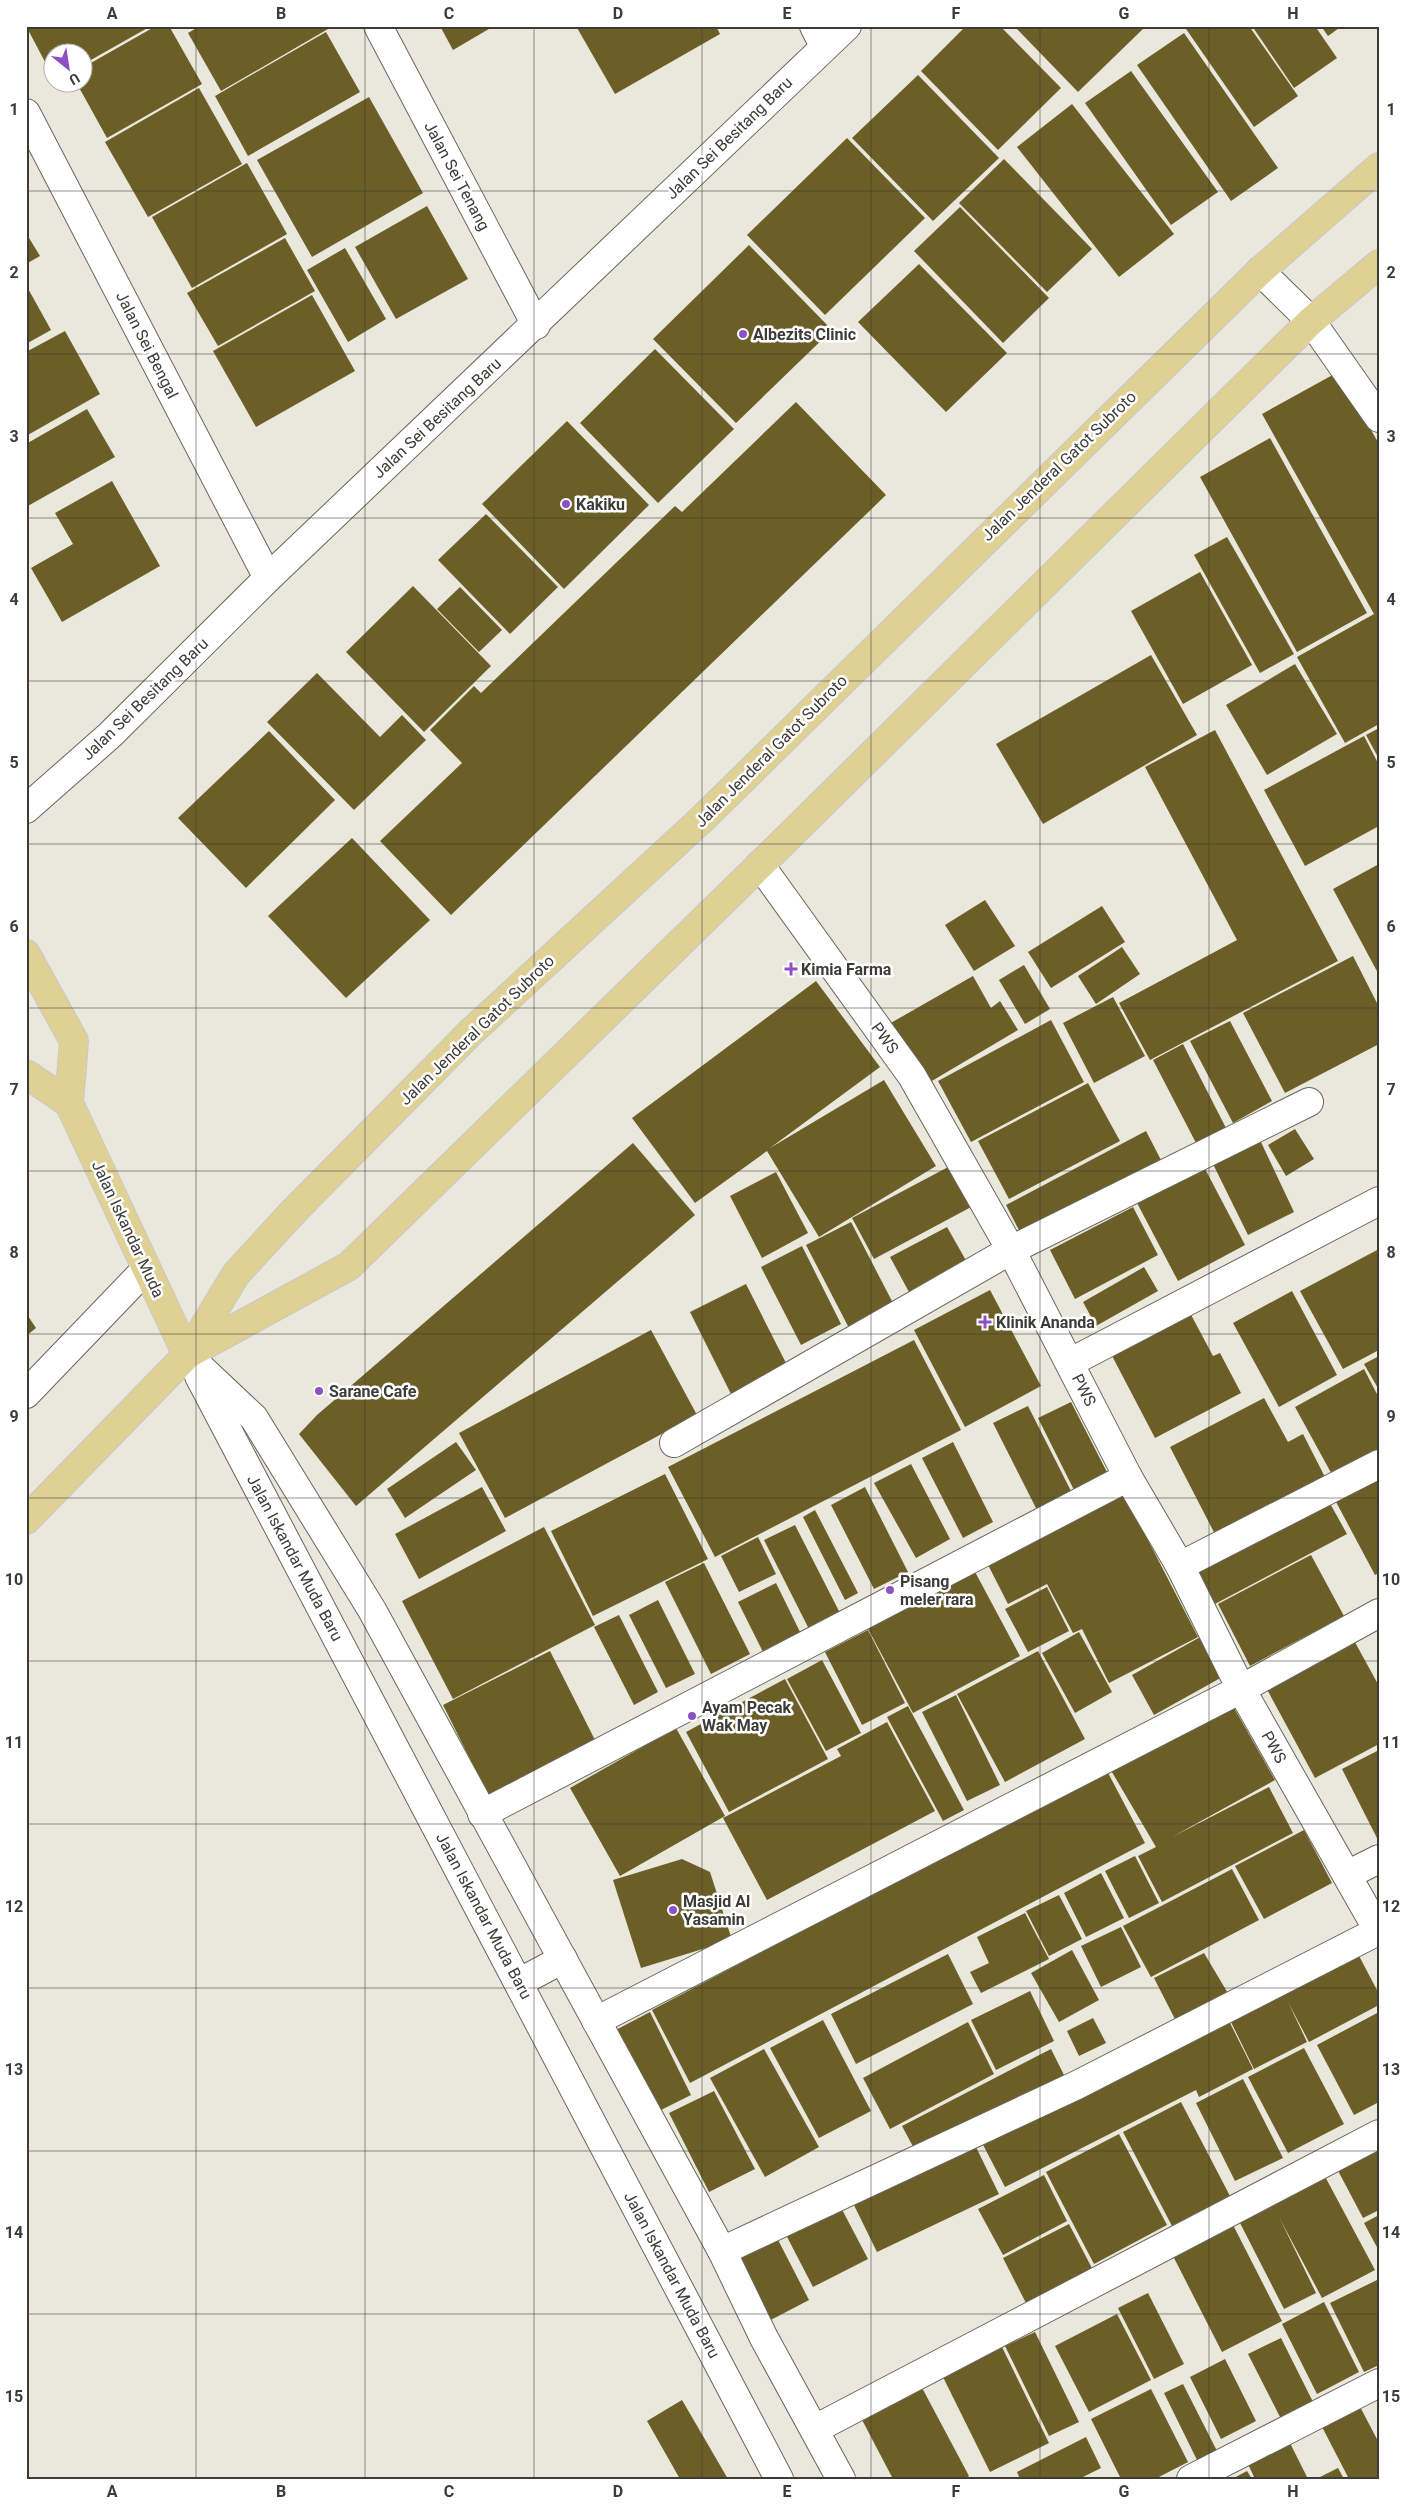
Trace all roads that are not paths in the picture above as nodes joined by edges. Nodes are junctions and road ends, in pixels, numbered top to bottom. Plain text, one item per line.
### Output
1 (378, 26) edge
2 (847, 26) edge
3 (819, 36) edge
4 (26, 113) edge
5 (1379, 167) edge
6 (1379, 264) edge
7 (1260, 270) junction
8 (1311, 321) junction
9 (536, 325) junction
10 (1379, 418) edge
11 (268, 578) junction
12 (26, 809) edge
13 (760, 865) junction
14 (26, 954) edge
15 (26, 1074) edge
16 (1309, 1102) dead end
17 (69, 1103) junction
18 (1379, 1201) edge
19 (1011, 1250) junction
20 (146, 1270) junction
21 (187, 1355) junction
22 (1070, 1362) junction
23 (26, 1394) edge
24 (674, 1442) dead end
25 (1379, 1464) edge
26 (1128, 1477) junction
27 (26, 1520) edge
28 (1180, 1566) junction
29 (1379, 1613) edge
30 (1241, 1688) junction
31 (482, 1814) junction
32 (1379, 1859) edge
33 (1347, 1875) junction
34 (1378, 1932) edge
35 (563, 1959) junction
36 (520, 1982) junction
37 (596, 2021) junction
38 (1379, 2134) edge
39 (722, 2252) junction
40 (1379, 2383) edge
41 (815, 2430) junction
42 (779, 2479) edge
43 (841, 2479) edge
44 (1191, 2479) edge

1 - 9 street, Jalan Sei Tenang
2 - 3 street, Jalan Sei Besitang Baru
3 - 9 street, Jalan Sei Besitang Baru
4 - 11 street, Jalan Sei Bengal
5 - 7 main road, Jalan Jenderal Gatot Subroto
6 - 8 main road, Jalan Jenderal Gatot Subroto
7 - 8 street
7 - 21 main road, Jalan Jenderal Gatot Subroto
8 - 10 street
8 - 13 main road, Jalan Jenderal Gatot Subroto
9 - 11 street, Jalan Sei Besitang Baru
11 - 12 street, Jalan Sei Besitang Baru
13 - 19 street, PWS
13 - 21 main road, Jalan Jenderal Gatot Subroto
14 - 17 main road, Jalan Iskandar Muda
15 - 17 main road
16 - 19 street
17 - 20 main road, Jalan Iskandar Muda
18 - 22 street
19 - 22 street, PWS
19 - 24 street
20 - 21 main road, Jalan Iskandar Muda
20 - 23 street
21 - 27 main road, Jalan Jenderal Gatot Subroto
21 - 31 street
21 - 36 street, Jalan Iskandar Muda Baru
22 - 26 street, PWS
25 - 28 street
26 - 28 street, PWS
26 - 31 street
28 - 30 street, PWS
29 - 30 street
30 - 33 street, PWS
30 - 37 street
31 - 35 street
32 - 33 street
33 - 34 street, PWS
34 - 39 street
35 - 36 street
35 - 37 street
36 - 42 street, Jalan Iskandar Muda Baru
37 - 39 street
38 - 41 street
39 - 41 street
40 - 44 street
41 - 43 street

